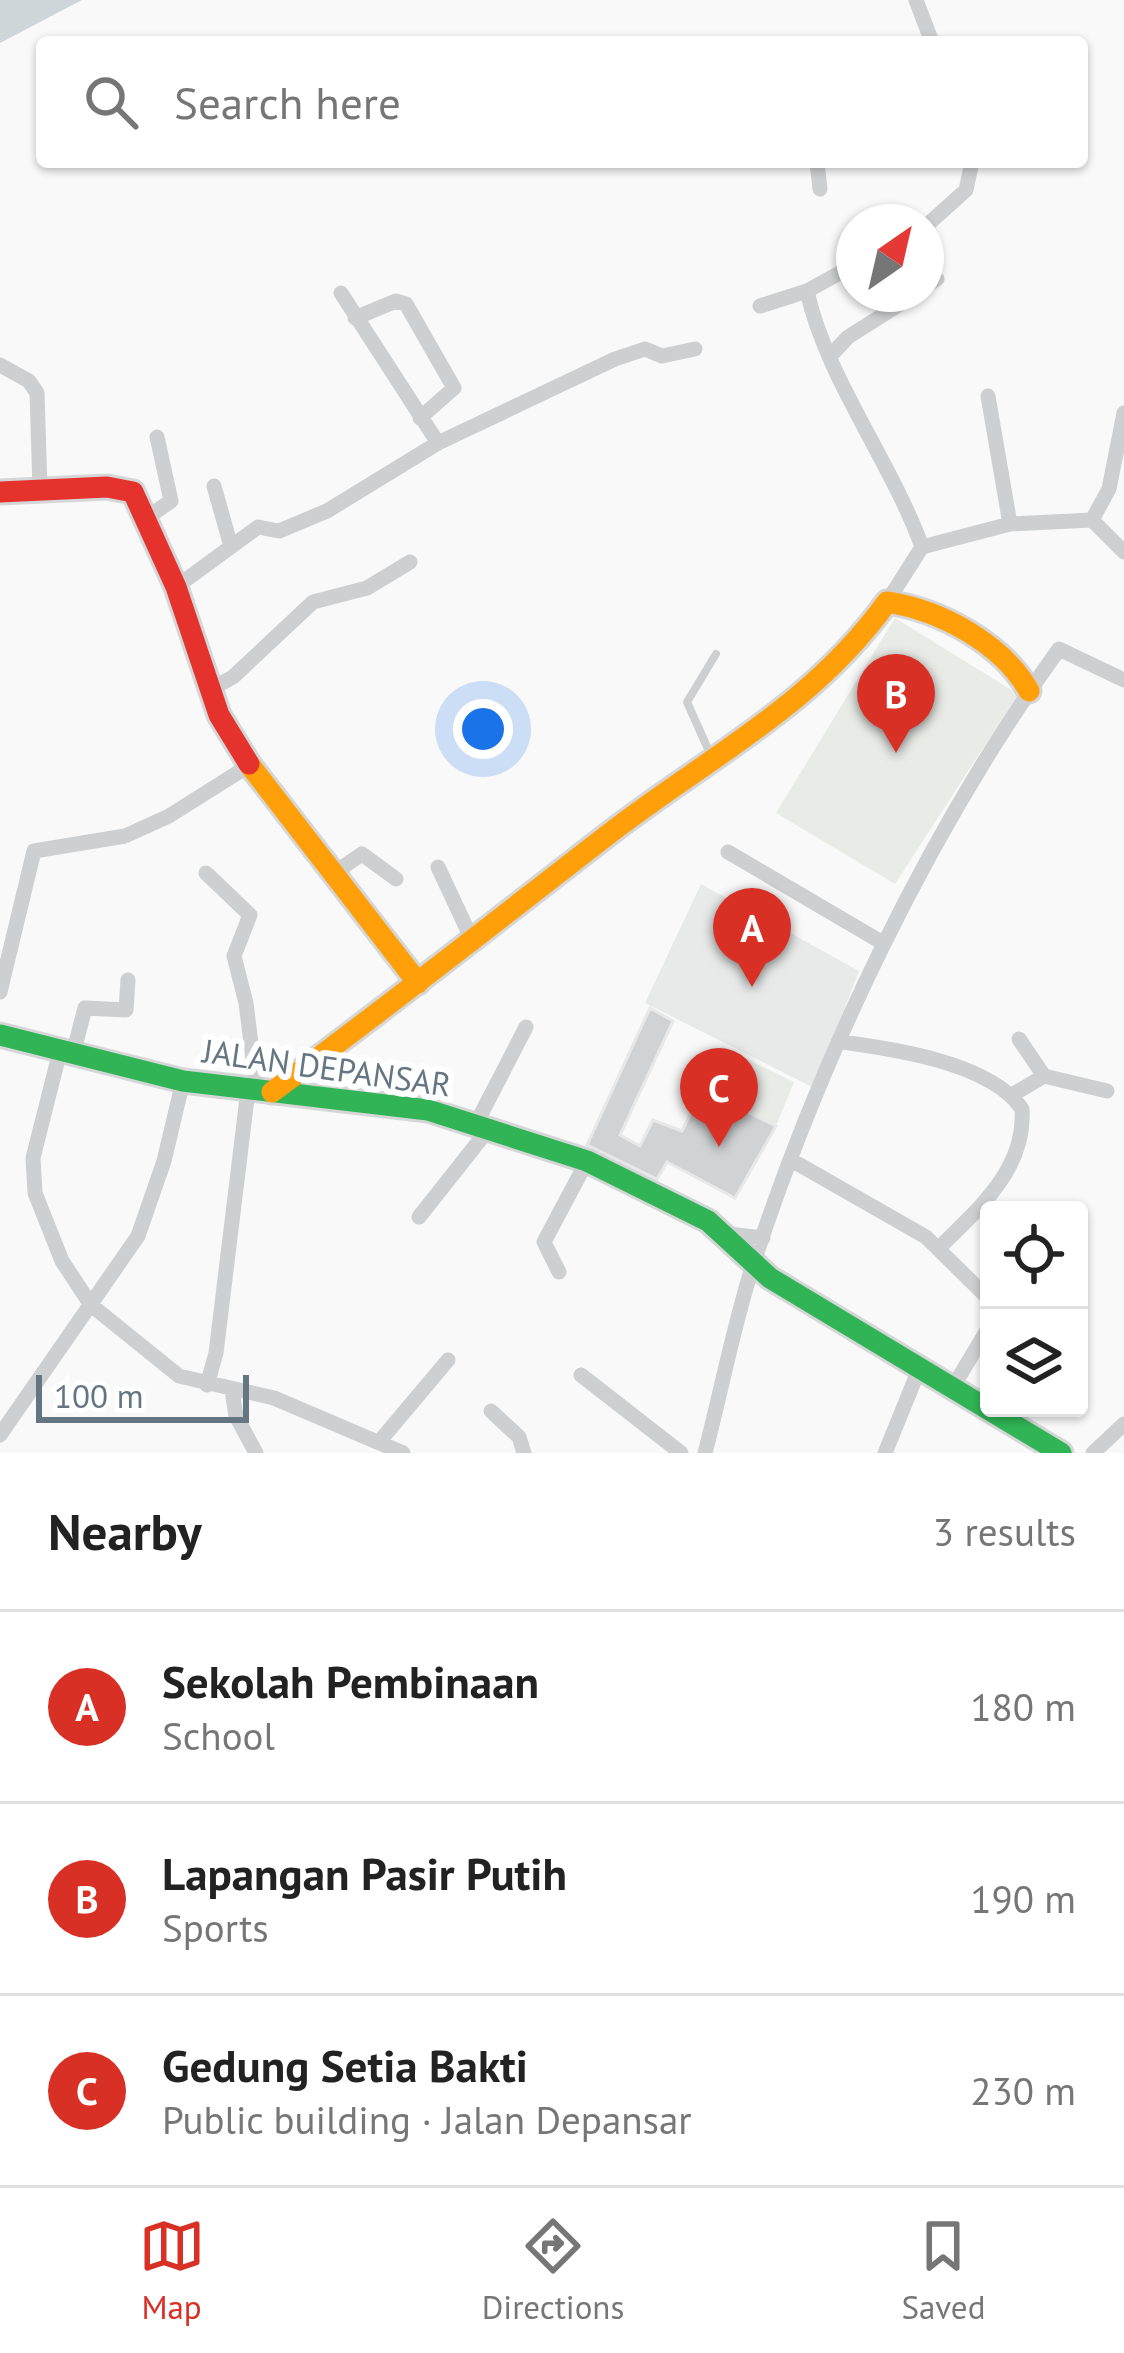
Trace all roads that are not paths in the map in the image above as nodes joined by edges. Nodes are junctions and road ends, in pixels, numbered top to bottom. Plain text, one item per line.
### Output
1 (916, 0) edge
2 (925, 36) edge
3 (818, 168) edge
4 (971, 168) edge
5 (820, 189) dead end
6 (944, 210) edge
7 (836, 275) edge
8 (807, 291) junction
9 (341, 293) dead end
10 (760, 306) dead end
11 (888, 312) edge
12 (355, 318) junction
13 (694, 349) dead end
14 (831, 355) junction
15 (0, 365) edge
16 (988, 395) dead end
17 (1124, 413) edge
18 (420, 418) junction
19 (157, 437) dead end
20 (438, 443) junction
21 (214, 486) dead end
22 (40, 489) junction
23 (0, 492) edge
24 (145, 519) junction
25 (1092, 520) junction
26 (1010, 524) junction
27 (230, 543) junction
28 (922, 547) junction
29 (1121, 549) edge
30 (410, 562) dead end
31 (176, 587) junction
32 (887, 602) junction
33 (716, 654) dead end
34 (1124, 680) edge
35 (211, 689) junction
36 (1030, 691) junction
37 (714, 764) junction
38 (250, 765) junction
39 (728, 852) dead end
40 (438, 867) dead end
41 (206, 873) dead end
42 (334, 873) junction
43 (396, 879) dead end
44 (883, 943) junction
45 (474, 944) junction
46 (128, 980) dead end
47 (418, 983) junction
48 (0, 992) edge
49 (526, 1027) dead end
50 (0, 1035) edge
51 (1018, 1039) dead end
52 (842, 1042) junction
53 (67, 1053) junction
54 (1044, 1076) junction
55 (183, 1081) junction
56 (259, 1091) junction
57 (1107, 1091) dead end
58 (1012, 1095) junction
59 (484, 1124) junction
60 (587, 1161) junction
61 (793, 1161) junction
62 (419, 1217) dead end
63 (728, 1234) junction
64 (764, 1238) junction
65 (940, 1247) junction
66 (753, 1267) junction
67 (559, 1273) dead end
68 (980, 1289) edge
69 (91, 1305) junction
70 (980, 1342) edge
71 (448, 1360) dead end
72 (920, 1367) junction
73 (581, 1375) dead end
74 (207, 1385) junction
75 (953, 1387) junction
76 (232, 1390) junction
77 (491, 1411) dead end
78 (1124, 1424) edge
79 (0, 1436) edge
80 (379, 1442) junction
81 (256, 1453) edge
82 (404, 1453) edge
83 (524, 1453) edge
84 (681, 1453) edge
85 (705, 1453) edge
86 (885, 1453) edge
87 (1061, 1453) edge
88 (1093, 1453) edge

1 - 2 street
3 - 5 street
4 - 6 street
7 - 8 street
8 - 10 street
8 - 14 street
9 - 12 street
11 - 14 street
12 - 18 street
12 - 18 street
13 - 20 street
14 - 28 street
15 - 22 street
16 - 26 street
17 - 25 street
18 - 20 street
19 - 24 street
20 - 27 street
21 - 27 street
22 - 23 street
22 - 24 street
24 - 31 street
25 - 26 street
25 - 29 street
26 - 28 street
27 - 31 street
28 - 32 street
30 - 35 street
31 - 35 street
32 - 36 street
32 - 37 street
33 - 37 lane
34 - 36 street
35 - 38 street
36 - 44 street
37 - 45 street
38 - 42 street
38 - 48 street
39 - 44 street
40 - 45 street
41 - 56 street
42 - 43 street
42 - 47 street
44 - 52 street
45 - 47 street
46 - 53 street
47 - 56 street
49 - 59 street
50 - 53 street, JALAN DEPANSAR
51 - 54 street
52 - 58 street
52 - 61 street
53 - 55 street, JALAN DEPANSAR
53 - 69 street
54 - 57 street
54 - 58 street
55 - 56 street, JALAN DEPANSAR
55 - 69 street
56 - 59 street, JALAN DEPANSAR
56 - 74 street
58 - 65 street
59 - 60 street, JALAN DEPANSAR
59 - 62 street
60 - 63 street, JALAN DEPANSAR
60 - 67 street
61 - 64 street
61 - 65 street
63 - 64 street
63 - 66 street, JALAN DEPANSAR
64 - 66 street
65 - 68 street
66 - 72 street
66 - 85 street
69 - 74 street
69 - 79 street
70 - 75 street
71 - 80 street
72 - 75 street
72 - 86 street
73 - 84 street
74 - 76 street
75 - 87 street
76 - 80 street
76 - 81 street
77 - 83 street
78 - 88 street
80 - 82 street

